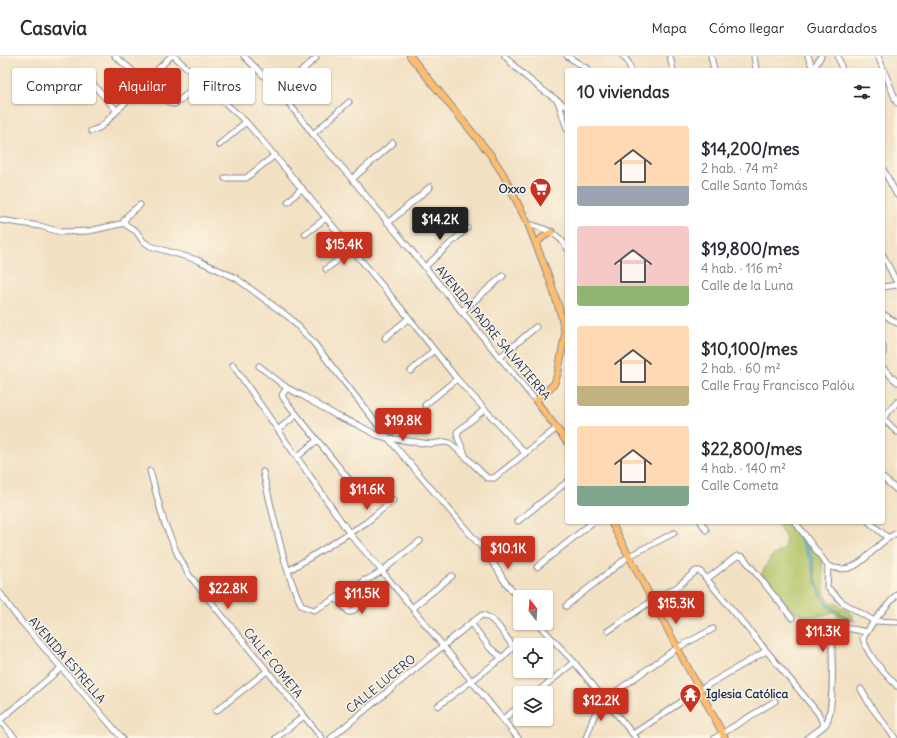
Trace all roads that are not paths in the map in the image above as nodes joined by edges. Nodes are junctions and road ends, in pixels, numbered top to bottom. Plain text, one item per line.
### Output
1 (115, 56) edge
2 (173, 56) edge
3 (244, 56) edge
4 (410, 56) edge
5 (505, 56) edge
6 (568, 56) edge
7 (623, 56) edge
8 (670, 56) edge
9 (711, 56) edge
10 (754, 56) edge
11 (808, 56) edge
12 (821, 56) edge
13 (838, 56) edge
14 (878, 56) edge
15 (316, 58) dead end
16 (129, 68) edge
17 (160, 68) edge
18 (305, 68) edge
19 (586, 68) edge
20 (630, 68) edge
21 (673, 68) edge
22 (714, 68) edge
23 (756, 68) edge
24 (812, 68) edge
25 (814, 68) edge
26 (841, 68) edge
27 (883, 68) edge
28 (189, 71) edge
29 (885, 73) edge
30 (263, 75) edge
31 (96, 87) edge
32 (189, 92) edge
33 (181, 98) edge
34 (558, 101) junction
35 (350, 102) dead end
36 (897, 103) edge
37 (124, 104) edge
38 (226, 104) edge
39 (289, 104) edge
40 (565, 106) edge
41 (117, 111) junction
42 (246, 122) junction
43 (565, 123) edge
44 (90, 131) dead end
45 (313, 134) junction
46 (393, 143) dead end
47 (219, 145) dead end
48 (275, 156) junction
49 (885, 173) edge
50 (225, 178) dead end
51 (352, 179) junction
52 (430, 187) dead end
53 (302, 188) junction
54 (897, 195) edge
55 (288, 202) dead end
56 (140, 205) dead end
57 (326, 218) junction
58 (0, 220) edge
59 (125, 223) junction
60 (388, 223) junction
61 (528, 224) junction
62 (467, 228) dead end
63 (552, 232) junction
64 (305, 234) dead end
65 (536, 244) junction
66 (565, 244) edge
67 (353, 249) junction
68 (885, 260) edge
69 (425, 267) junction
70 (326, 269) dead end
71 (503, 276) dead end
72 (897, 284) edge
73 (885, 287) edge
74 (461, 312) junction
75 (885, 315) edge
76 (409, 318) junction
77 (896, 323) edge
78 (536, 327) dead end
79 (385, 338) dead end
80 (434, 350) junction
81 (499, 358) junction
82 (233, 366) dead end
83 (259, 366) dead end
84 (411, 370) dead end
85 (885, 370) edge
86 (458, 379) junction
87 (897, 382) edge
88 (287, 388) junction
89 (536, 402) junction
90 (897, 402) edge
91 (425, 405) dead end
92 (484, 410) junction
93 (296, 414) junction
94 (885, 416) edge
95 (885, 420) edge
96 (557, 428) junction
97 (278, 430) junction
98 (897, 432) edge
99 (388, 438) junction
100 (565, 439) edge
101 (316, 441) junction
102 (525, 453) junction
103 (297, 457) junction
104 (467, 458) junction
105 (150, 471) dead end
106 (263, 472) dead end
107 (885, 480) edge
108 (565, 484) edge
109 (897, 490) edge
110 (359, 492) dead end
111 (393, 500) dead end
112 (518, 521) dead end
113 (591, 524) edge
114 (612, 524) edge
115 (702, 524) edge
116 (796, 524) edge
117 (871, 524) edge
118 (706, 530) dead end
119 (674, 533) dead end
120 (897, 533) edge
121 (350, 534) junction
122 (888, 538) junction
123 (420, 541) dead end
124 (629, 556) junction
125 (828, 566) junction
126 (537, 567) dead end
127 (288, 571) junction
128 (382, 571) junction
129 (452, 576) dead end
130 (707, 579) junction
131 (364, 580) junction
132 (0, 592) edge
133 (513, 592) edge
134 (897, 594) edge
135 (336, 598) junction
136 (653, 600) junction
137 (566, 606) dead end
138 (412, 608) junction
139 (792, 618) dead end
140 (874, 621) junction
141 (897, 622) edge
142 (471, 623) junction
143 (713, 629) dead end
144 (544, 630) edge
145 (608, 631) dead end
146 (866, 632) junction
147 (444, 646) junction
148 (677, 648) junction
149 (766, 651) junction
150 (502, 658) junction
151 (574, 662) junction
152 (61, 668) junction
153 (267, 671) junction
154 (471, 681) junction
155 (545, 686) edge
156 (897, 686) edge
157 (861, 689) dead end
158 (699, 690) junction
159 (604, 700) junction
160 (775, 701) dead end
161 (438, 706) dead end
162 (216, 711) dead end
163 (513, 712) edge
164 (304, 716) junction
165 (0, 720) edge
166 (503, 720) junction
167 (824, 725) junction
168 (635, 736) edge
169 (723, 736) edge
170 (15, 738) edge
171 (122, 738) edge
172 (276, 738) edge
173 (322, 738) edge
174 (331, 738) edge
175 (518, 738) edge
176 (586, 738) edge
177 (715, 738) edge
178 (807, 738) edge
179 (895, 738) edge

1 - 16 street
2 - 17 street
2 - 28 street
3 - 30 street, AVENIDA PADRE SALVATIERRA
4 - 61 main road
5 - 34 street
6 - 19 street
7 - 20 street
8 - 21 street
9 - 22 street
10 - 23 street
11 - 24 street
12 - 25 street
13 - 26 street
14 - 27 street
15 - 18 street
29 - 36 street
31 - 41 street
32 - 33 street
34 - 40 street
34 - 43 street
35 - 45 street
37 - 41 street
38 - 42 street
39 - 45 street, AVENIDA PADRE SALVATIERRA
41 - 44 street
42 - 47 street
42 - 48 street
45 - 51 street, AVENIDA PADRE SALVATIERRA
46 - 51 street
48 - 50 street
48 - 53 street
49 - 54 street
51 - 60 street, AVENIDA PADRE SALVATIERRA
52 - 60 street
53 - 55 street
53 - 57 street
56 - 59 street
57 - 64 street
57 - 67 street
58 - 59 street
59 - 99 street
60 - 69 street, AVENIDA PADRE SALVATIERRA
61 - 63 street
61 - 65 main road
62 - 69 street
63 - 65 main road
63 - 66 street
65 - 89 main road
67 - 70 street
67 - 76 street
68 - 72 street
69 - 74 street, AVENIDA PADRE SALVATIERRA
71 - 74 street
72 - 73 street
74 - 81 street, AVENIDA PADRE SALVATIERRA
75 - 77 street
76 - 79 street
76 - 80 street
78 - 81 street
80 - 84 street
80 - 86 street
81 - 89 street, AVENIDA PADRE SALVATIERRA
82 - 97 street
83 - 88 street
85 - 87 street
86 - 91 street
86 - 92 street
88 - 93 street
88 - 99 street
89 - 96 main road, AVENIDA PADRE SALVATIERRA
90 - 94 street
92 - 102 street
92 - 104 street
93 - 97 street
93 - 101 street
95 - 98 street
96 - 100 main road, AVENIDA PADRE SALVATIERRA
96 - 102 street
97 - 103 street
99 - 104 street
99 - 133 street
101 - 103 street
101 - 110 street
102 - 104 street
103 - 121 street
105 - 153 street, CALLE COMETA
106 - 127 street
107 - 109 street
108 - 112 street
111 - 121 street
113 - 126 street
114 - 124 main road
115 - 118 street
116 - 125 street
117 - 122 street
119 - 124 street
120 - 122 street
121 - 127 street
121 - 128 street
122 - 125 street
123 - 128 street
124 - 136 main road
124 - 137 street
125 - 140 street
127 - 135 street
128 - 131 street
128 - 138 street
129 - 138 street
130 - 136 street
130 - 139 street
130 - 149 street
131 - 135 street
131 - 135 street
132 - 152 street, AVENIDA ESTRELLA
134 - 140 street
136 - 145 street
136 - 148 main road
138 - 147 street
140 - 141 street
140 - 146 street
142 - 147 street, CALLE LUCERO
142 - 150 street
142 - 150 street, CALLE LUCERO
143 - 148 street
144 - 151 street
146 - 156 street
146 - 167 street
147 - 154 street
147 - 174 street, CALLE LUCERO
148 - 158 main road
148 - 159 street
149 - 158 street
149 - 167 street
150 - 154 street
151 - 155 street
151 - 159 street
152 - 165 street
152 - 171 street, AVENIDA ESTRELLA
153 - 162 street
153 - 164 street, CALLE COMETA
154 - 161 street
154 - 166 street
157 - 179 street
158 - 168 street
158 - 169 main road
159 - 168 street
159 - 176 street
160 - 169 street
163 - 166 street
164 - 172 street
164 - 173 street, CALLE COMETA
165 - 170 street
166 - 175 street
167 - 178 street
169 - 177 street

